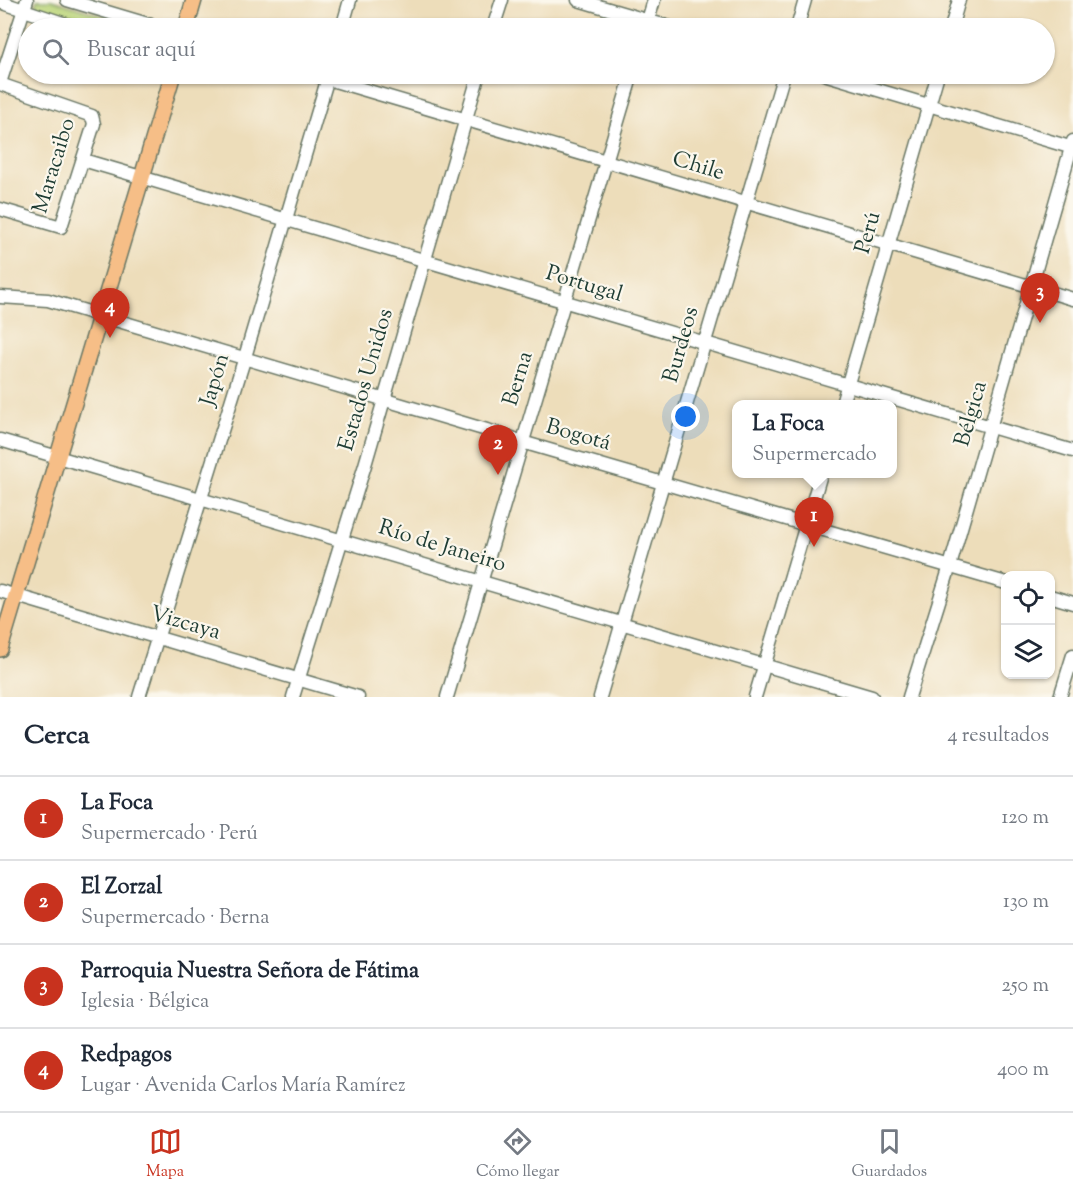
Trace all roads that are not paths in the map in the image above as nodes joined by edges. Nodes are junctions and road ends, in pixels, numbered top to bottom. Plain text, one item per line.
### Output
1 (67, 0) edge
2 (194, 0) edge
3 (350, 0) edge
4 (501, 0) edge
5 (578, 0) edge
6 (654, 0) edge
7 (805, 0) edge
8 (959, 0) edge
9 (0, 2) edge
10 (25, 5) edge
11 (55, 18) edge
12 (127, 18) edge
13 (189, 18) edge
14 (345, 18) edge
15 (496, 18) edge
16 (628, 18) edge
17 (649, 18) edge
18 (800, 18) edge
19 (954, 18) edge
20 (18, 27) edge
21 (0, 83) edge
22 (170, 84) edge
23 (326, 84) edge
24 (353, 84) edge
25 (476, 84) edge
26 (630, 84) edge
27 (780, 84) edge
28 (858, 84) edge
29 (935, 84) edge
30 (929, 105) junction
31 (465, 120) junction
32 (1072, 146) edge
33 (83, 160) junction
34 (607, 162) junction
35 (142, 177) junction
36 (745, 203) junction
37 (0, 209) edge
38 (284, 219) junction
39 (887, 244) junction
40 (423, 260) junction
41 (1031, 286) junction
42 (0, 297) edge
43 (1073, 299) edge
44 (565, 302) junction
45 (100, 315) junction
46 (704, 343) junction
47 (244, 357) junction
48 (848, 385) junction
49 (383, 398) junction
50 (844, 400) edge
51 (990, 428) junction
52 (0, 440) edge
53 (522, 442) junction
54 (1073, 451) edge
55 (58, 457) junction
56 (820, 478) edge
57 (663, 483) junction
58 (201, 499) junction
59 (806, 524) junction
60 (341, 539) junction
61 (950, 566) junction
62 (483, 581) junction
63 (1001, 582) edge
64 (0, 591) edge
65 (16, 596) junction
66 (1055, 598) edge
67 (1073, 603) edge
68 (622, 623) junction
69 (158, 639) junction
70 (0, 649) edge
71 (1073, 655) edge
72 (765, 665) junction
73 (299, 680) junction
74 (139, 697) edge
75 (294, 697) edge
76 (358, 697) edge
77 (447, 697) edge
78 (600, 697) edge
79 (755, 697) edge
80 (872, 697) edge
81 (909, 697) edge
82 (1060, 697) edge

1 - 12 street
2 - 13 main road
3 - 14 street
4 - 15 street
5 - 16 street
6 - 17 street
7 - 18 street
8 - 19 street
9 - 10 street
10 - 11 street
20 - 21 street
21 - 33 street, Maracaibo
22 - 35 main road
23 - 38 street, Japón
24 - 31 street, Chile
25 - 31 street, Estados Unidos
26 - 34 street, Berna
27 - 36 street, Burdeos
28 - 30 street
29 - 30 street, Perú
30 - 32 street
30 - 39 street, Perú
31 - 34 street, Chile
31 - 40 street, Estados Unidos
32 - 41 street, Bélgica
33 - 35 street, Portugal
33 - 37 street, Maracaibo
34 - 36 street, Chile
34 - 44 street, Berna
35 - 38 street, Portugal
35 - 45 main road
36 - 39 street, Chile
36 - 46 street, Burdeos
38 - 40 street, Portugal
38 - 47 street, Japón
39 - 41 street, Chile
39 - 48 street, Perú
40 - 44 street, Portugal
40 - 49 street, Estados Unidos
41 - 43 street, Chile
41 - 51 street, Bélgica
42 - 45 street, Bogotá
44 - 46 street, Portugal
44 - 53 street, Berna
45 - 47 street, Bogotá
45 - 55 main road
46 - 48 street, Portugal
46 - 57 street, Burdeos
47 - 49 street, Bogotá
47 - 58 street, Japón
48 - 50 street, Perú
48 - 51 street, Portugal
49 - 53 street, Bogotá
49 - 60 street, Estados Unidos
51 - 54 street, Portugal
51 - 61 street, Bélgica
52 - 55 street, Río de Janeiro
53 - 57 street, Bogotá
53 - 62 street, Berna
55 - 58 street, Río de Janeiro
55 - 65 main road
56 - 59 street
57 - 59 street, Bogotá
57 - 68 street, Burdeos
58 - 60 street, Río de Janeiro
58 - 69 street, Japón
59 - 61 street, Bogotá
59 - 72 street
60 - 62 street, Río de Janeiro
60 - 73 street, Estados Unidos
61 - 63 street, Bogotá
61 - 81 street, Bélgica
62 - 68 street, Río de Janeiro
62 - 77 street, Berna
64 - 65 street, Vizcaya
65 - 69 street, Vizcaya
65 - 70 main road
66 - 67 street
68 - 72 street, Río de Janeiro
68 - 78 street, Burdeos
69 - 73 street, Vizcaya
69 - 74 street, Japón
71 - 82 street
72 - 79 street
72 - 80 street, Río de Janeiro
73 - 75 street, Estados Unidos
73 - 76 street, Vizcaya

